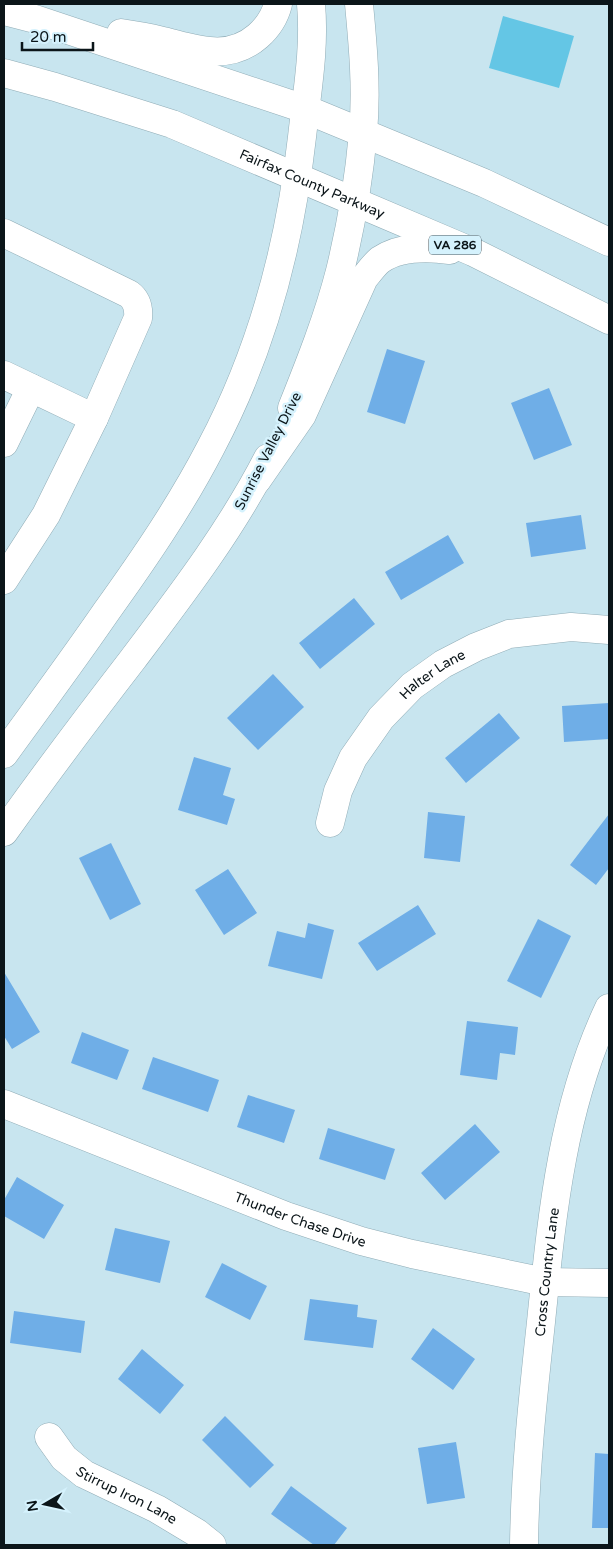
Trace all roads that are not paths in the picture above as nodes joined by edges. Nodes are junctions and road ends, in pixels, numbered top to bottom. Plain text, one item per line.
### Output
1 (278, 4) edge
2 (311, 4) edge
3 (359, 4) edge
4 (4, 11) edge
5 (35, 19) junction
6 (4, 73) edge
7 (305, 109) junction
8 (363, 132) junction
9 (298, 177) junction
10 (355, 202) junction
11 (4, 233) edge
12 (609, 242) edge
13 (473, 252) junction
14 (609, 320) edge
15 (4, 375) edge
16 (31, 388) junction
17 (94, 418) junction
18 (4, 443) edge
19 (257, 480) junction
20 (4, 580) edge
21 (609, 630) edge
22 (4, 754) edge
23 (330, 823) dead end
24 (4, 832) edge
25 (609, 1008) edge
26 (4, 1104) edge
27 (545, 1282) junction
28 (609, 1283) edge
29 (49, 1437) dead end
30 (212, 1545) edge
31 (524, 1545) edge

1 - 5 main road
2 - 7 main road
3 - 8 main road, Sunrise Valley Drive
4 - 5 main road
5 - 7 main road
6 - 9 main road, Fairfax County Parkway / VA 286
7 - 8 main road
7 - 9 main road
8 - 10 main road, Sunrise Valley Drive
8 - 12 main road
9 - 10 main road, Fairfax County Parkway / VA 286
9 - 22 main road
10 - 13 main road, Fairfax County Parkway / VA 286
10 - 19 main road, Sunrise Valley Drive
11 - 17 main road
13 - 14 main road, Fairfax County Parkway / VA 286
13 - 19 main road
15 - 16 main road
16 - 17 main road
16 - 18 main road
17 - 20 main road
19 - 24 main road, Sunrise Valley Drive
21 - 23 main road, Halter Lane
25 - 27 main road, Cross Country Lane
26 - 27 main road, Thunder Chase Drive
27 - 28 main road, Thunder Chase Drive
27 - 31 main road, Cross Country Lane
29 - 30 main road, Stirrup Iron Lane

